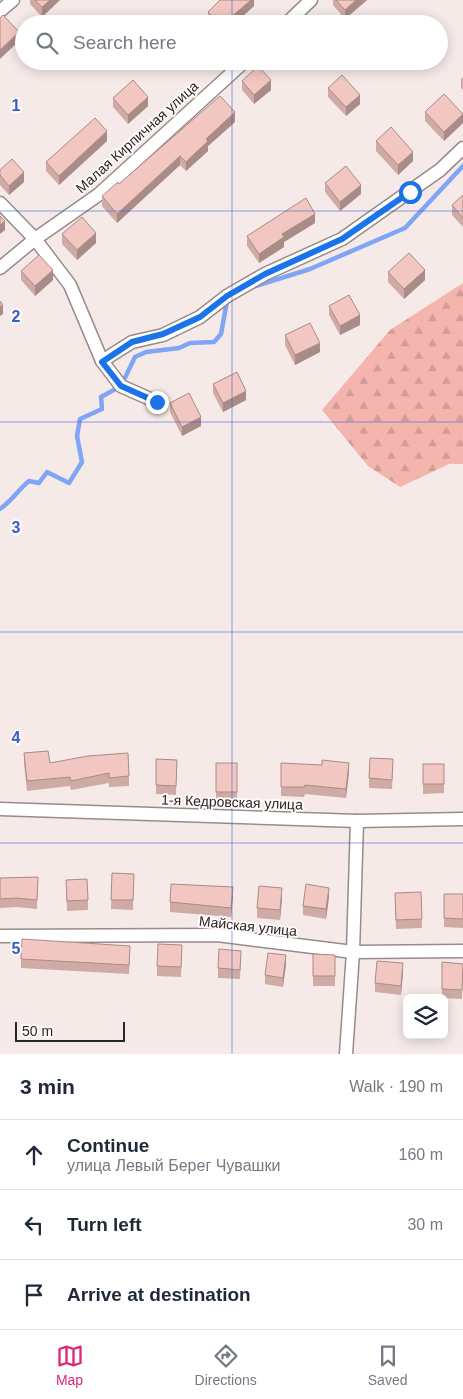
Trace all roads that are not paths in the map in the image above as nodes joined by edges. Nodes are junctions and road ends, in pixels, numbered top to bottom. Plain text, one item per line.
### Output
1 (13, 0) edge
2 (311, 0) edge
3 (0, 11) edge
4 (295, 15) edge
5 (235, 70) edge
6 (463, 148) edge
7 (0, 203) edge
8 (35, 239) junction
9 (0, 268) edge
10 (102, 362) junction
11 (157, 402) dead end
12 (0, 809) edge
13 (463, 819) edge
14 (357, 821) junction
15 (0, 936) edge
16 (353, 952) junction
17 (463, 952) edge
18 (346, 1054) edge

1 - 3 street
2 - 4 street
5 - 8 street, Малая Кирпичная улица
6 - 10 street
7 - 8 street
8 - 9 street, Малая Кирпичная улица
8 - 10 street
10 - 11 street
12 - 14 street, 1-я Кедровская улица
13 - 14 street, 1-я Кедровская улица
14 - 16 street
15 - 16 street, Майская улица
16 - 17 street, Майская улица
16 - 18 street

